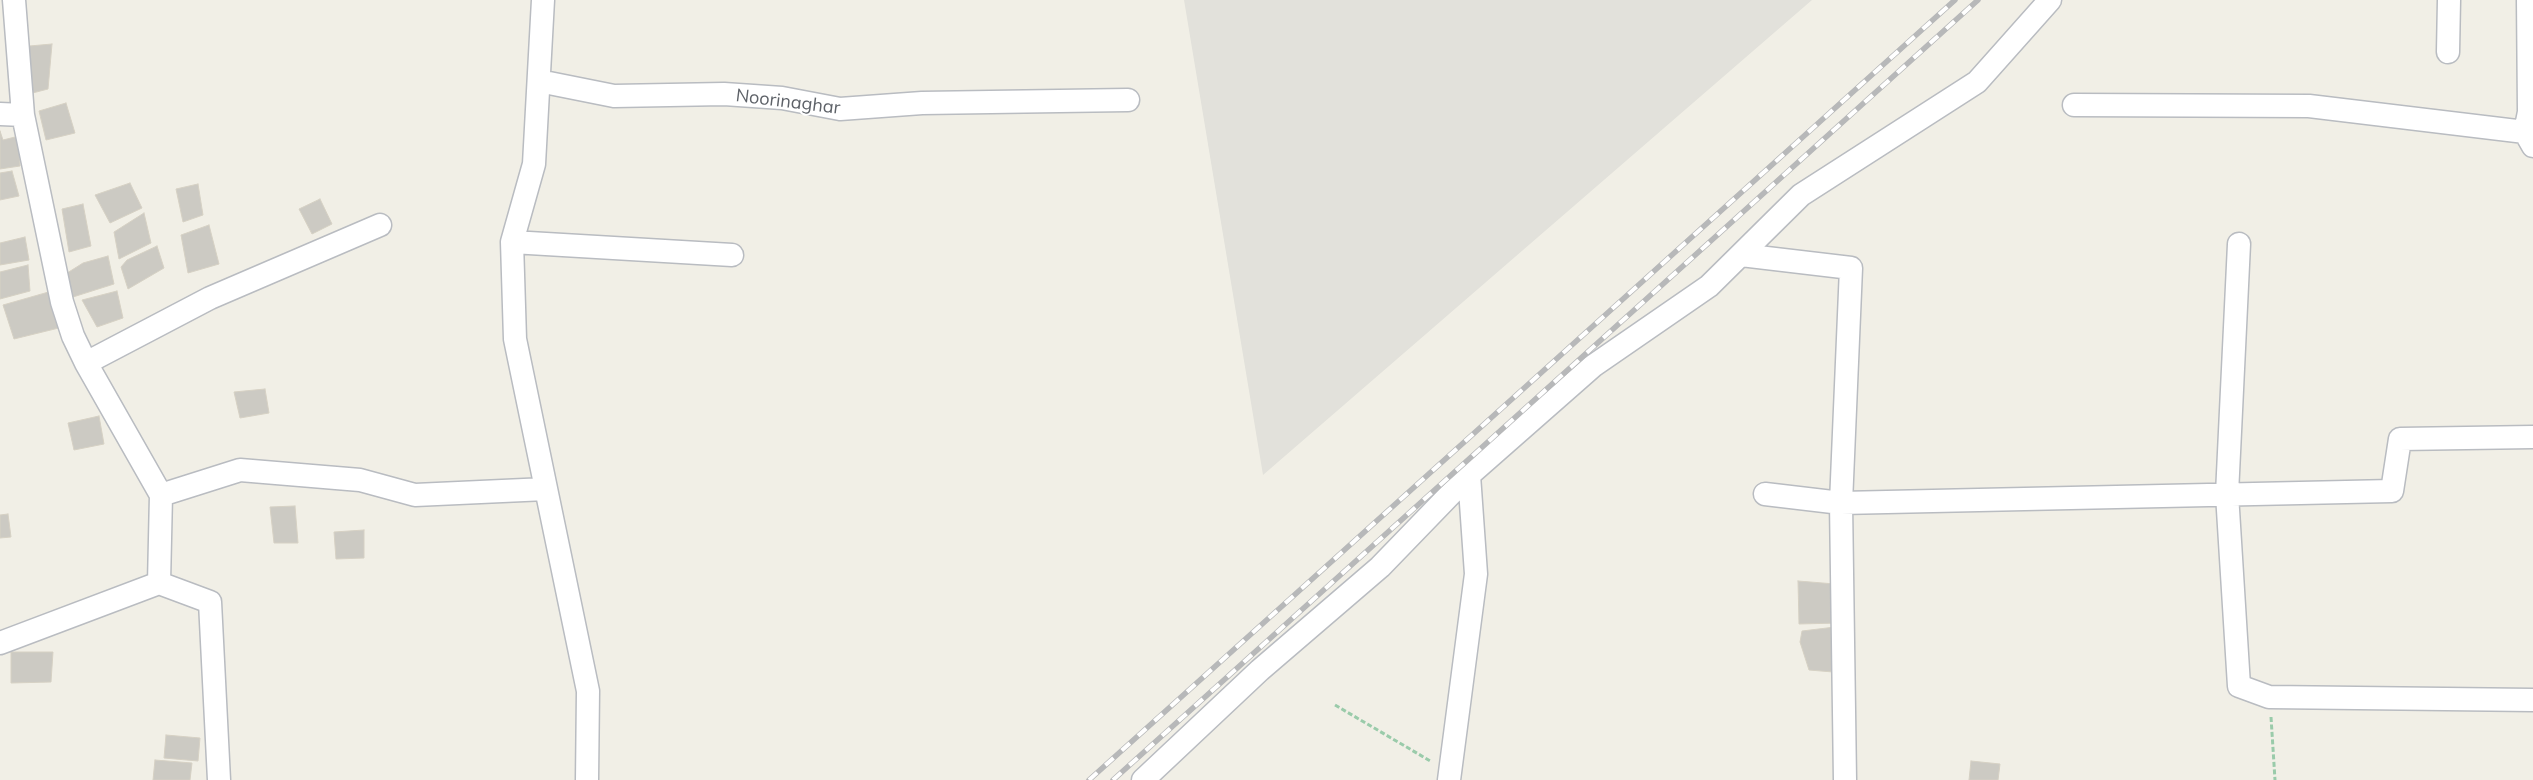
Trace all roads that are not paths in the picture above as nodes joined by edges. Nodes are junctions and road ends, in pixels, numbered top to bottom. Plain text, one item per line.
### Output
1 (14, 0) edge
2 (543, 0) edge
3 (2050, 0) edge
4 (2449, 0) edge
5 (2528, 0) edge
6 (2448, 52) dead end
7 (539, 81) junction
8 (1128, 100) dead end
9 (2074, 104) dead end
10 (0, 114) edge
11 (23, 114) junction
12 (2529, 139) edge
13 (380, 226) dead end
14 (512, 242) junction
15 (2239, 244) dead end
16 (732, 255) dead end
17 (1741, 255) junction
18 (86, 363) junction
19 (2533, 437) edge
20 (1469, 475) junction
21 (546, 489) junction
22 (1765, 494) dead end
23 (2227, 494) junction
24 (161, 495) junction
25 (1841, 503) junction
26 (160, 583) junction
27 (0, 643) edge
28 (2533, 700) edge
29 (1449, 777) edge
30 (219, 780) edge
31 (587, 780) edge
32 (1144, 780) edge
33 (1845, 780) edge

1 - 11 street
2 - 7 street
3 - 17 street
4 - 6 street
5 - 12 street
7 - 8 street, Noorinaghar
7 - 14 street
9 - 12 street
10 - 11 street
11 - 18 street
13 - 18 street
14 - 16 street
14 - 21 street
15 - 23 street
17 - 20 street
17 - 25 street
18 - 24 street
19 - 23 street
20 - 29 street
20 - 32 street
21 - 24 street
21 - 31 street
22 - 25 street
23 - 25 street
23 - 28 street
24 - 26 street
25 - 33 street
26 - 27 street
26 - 30 street

